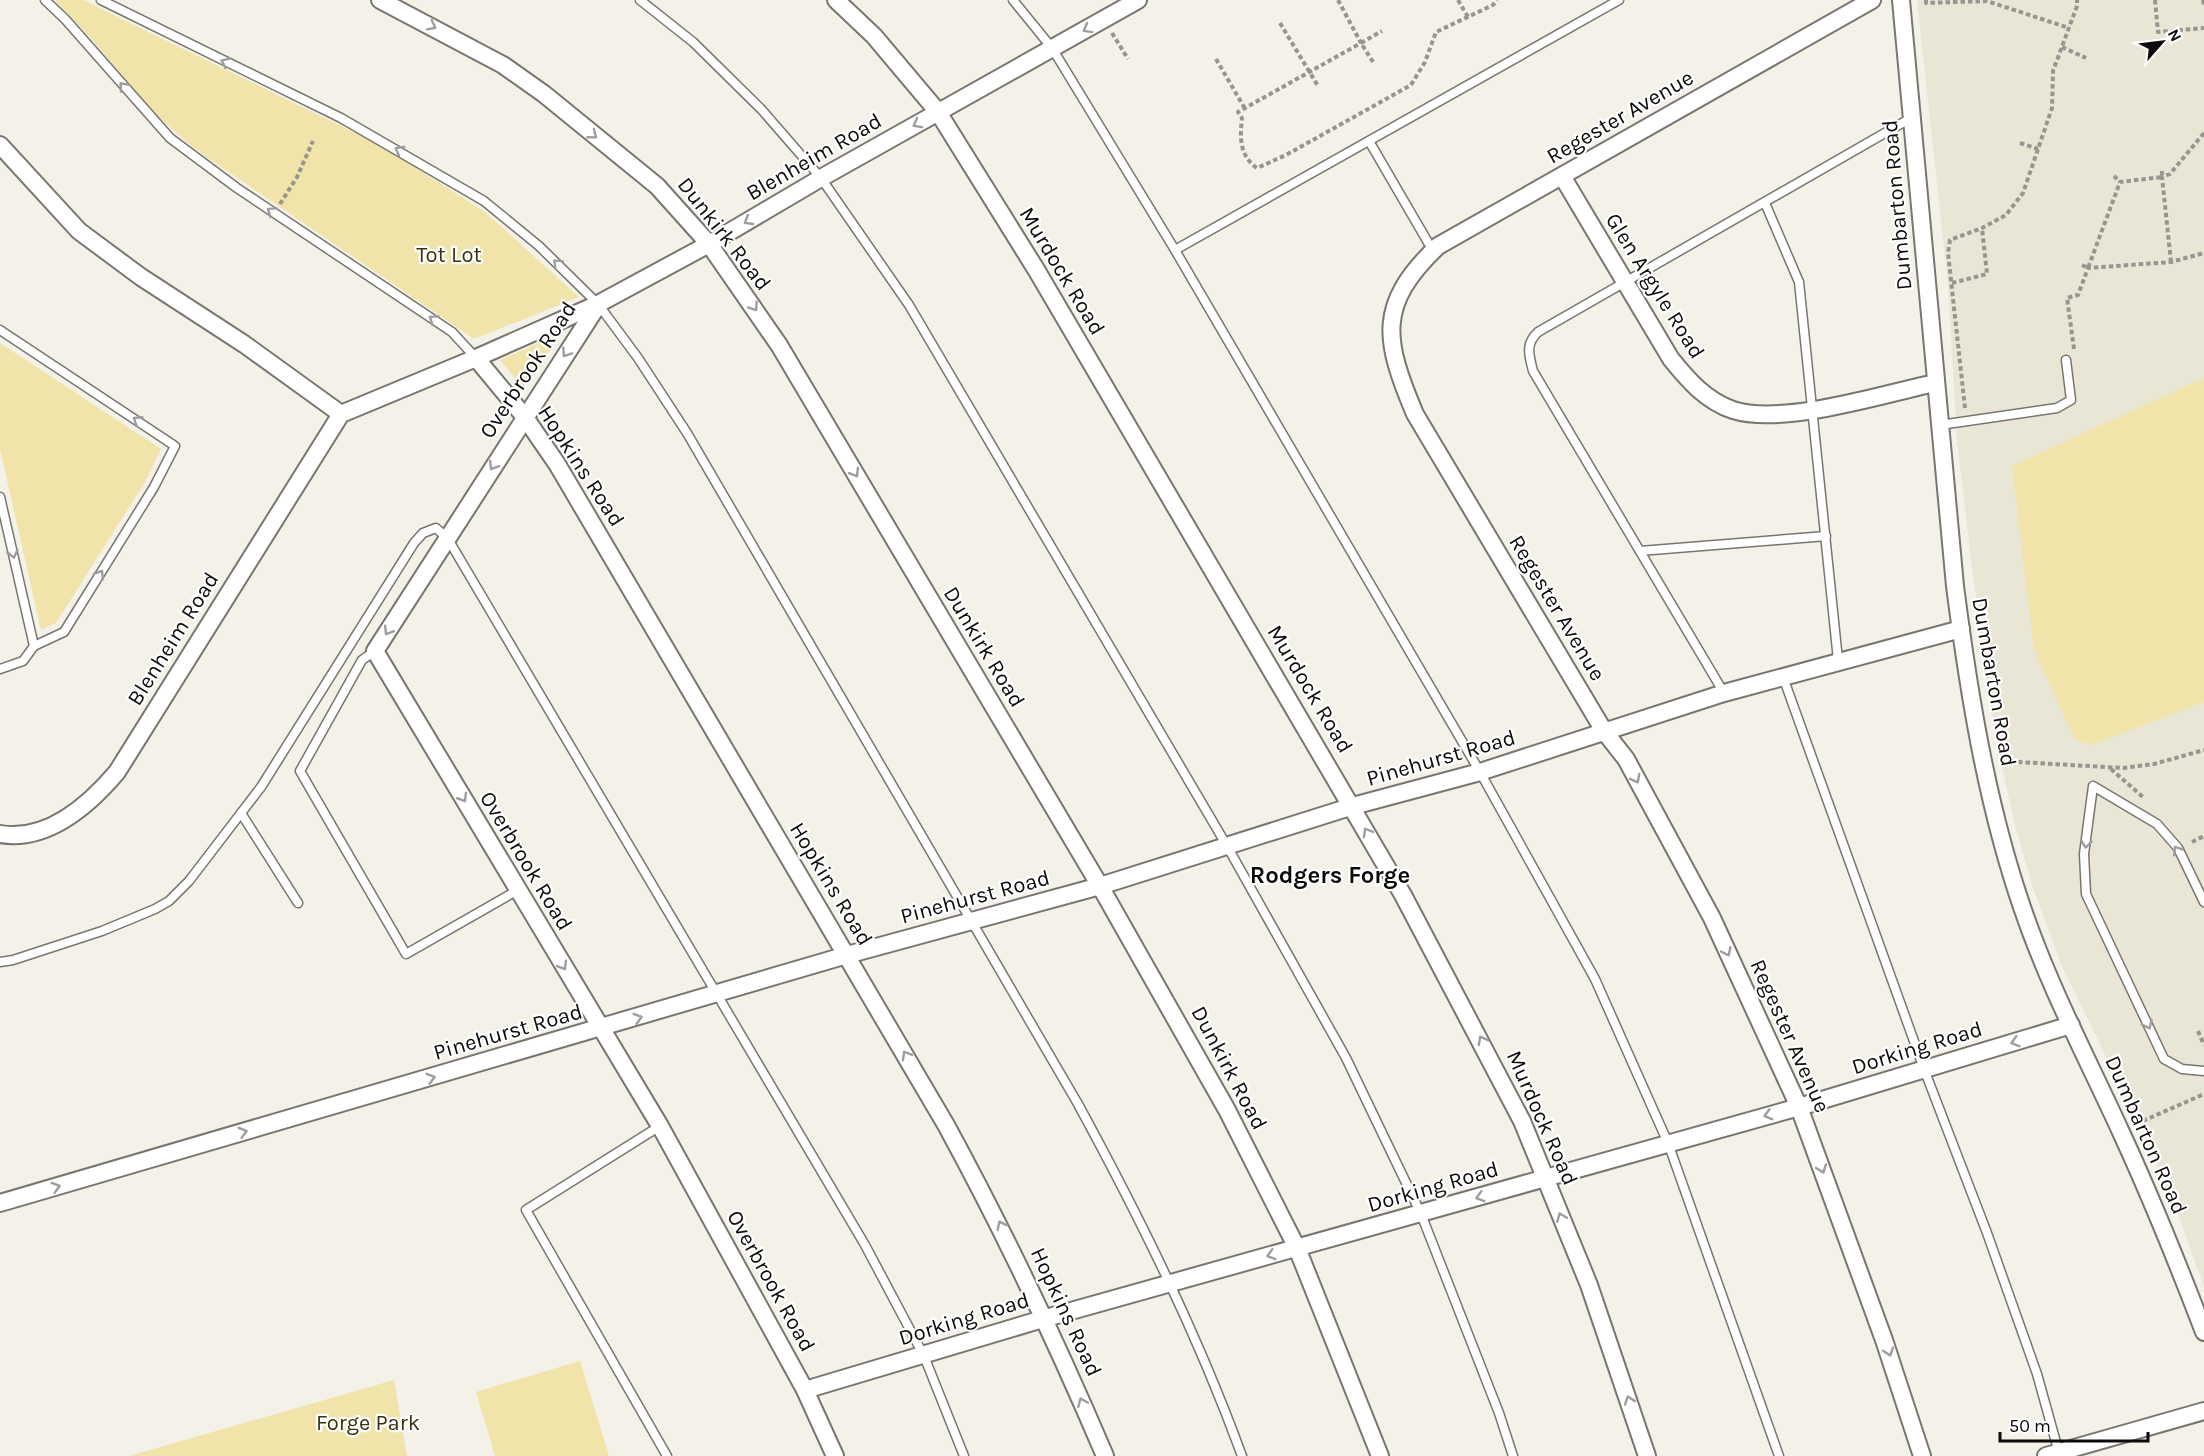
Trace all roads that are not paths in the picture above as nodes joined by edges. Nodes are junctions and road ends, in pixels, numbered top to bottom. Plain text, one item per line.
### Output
1 (45, 0) edge
2 (101, 0) edge
3 (380, 0) edge
4 (640, 0) edge
5 (836, 0) edge
6 (1013, 0) edge
7 (1138, 0) edge
8 (1618, 0) edge
9 (1872, 0) edge
10 (1900, 0) edge
11 (1052, 48) junction
12 (938, 112) junction
13 (1911, 118) junction
14 (1369, 141) junction
15 (0, 145) edge
16 (1562, 176) junction
17 (821, 178) junction
18 (1765, 203) junction
19 (710, 244) junction
20 (1175, 250) junction
21 (1433, 251) junction
22 (1624, 283) junction
23 (598, 304) junction
24 (0, 330) edge
25 (2065, 356) road end
26 (476, 358) junction
27 (1935, 382) junction
28 (1813, 409) junction
29 (341, 414) junction
30 (524, 417) junction
31 (1940, 425) junction
32 (0, 497) edge
33 (1826, 536) junction
34 (448, 539) junction
35 (1640, 551) junction
36 (1961, 629) junction
37 (33, 646) junction
38 (375, 651) junction
39 (1838, 660) junction
40 (0, 669) edge
41 (1784, 676) junction
42 (1724, 693) junction
43 (1604, 731) junction
44 (1480, 772) junction
45 (1353, 806) junction
46 (241, 813) junction
47 (0, 834) edge
48 (1227, 846) junction
49 (1100, 886) junction
50 (518, 890) junction
51 (2204, 902) edge
52 (298, 903) dead end
53 (973, 921) junction
54 (847, 955) junction
55 (0, 962) edge
56 (719, 994) junction
57 (2072, 1025) junction
58 (600, 1029) junction
59 (1924, 1070) junction
60 (2204, 1071) edge
61 (1800, 1107) junction
62 (660, 1126) junction
63 (1668, 1143) junction
64 (1545, 1178) junction
65 (0, 1203) edge
66 (1421, 1214) junction
67 (1297, 1248) junction
68 (1171, 1284) junction
69 (1046, 1318) junction
70 (2204, 1332) edge
71 (924, 1356) junction
72 (805, 1390) junction
73 (2204, 1411) edge
74 (2055, 1455) edge
75 (667, 1456) edge
76 (835, 1456) edge
77 (964, 1456) edge
78 (1105, 1456) edge
79 (1242, 1456) edge
80 (1380, 1456) edge
81 (1513, 1456) edge
82 (1647, 1456) edge
83 (1779, 1456) edge
84 (1922, 1456) edge

26 -> 1 lane
23 -> 2 lane
3 -> 19 street, Dunkirk Road
4 - 17 lane
5 - 12 street, Murdock Road
6 - 11 lane
7 -> 11 street, Blenheim Road
8 - 14 lane
9 - 16 street, Regester Avenue
10 - 13 street, Dumbarton Road
11 - 12 street, Blenheim Road
11 - 20 lane
12 -> 17 street, Blenheim Road
12 - 45 street, Murdock Road
13 - 18 lane
13 - 27 street, Dumbarton Road
14 - 20 lane
14 - 21 lane
15 - 29 street
16 - 21 street, Regester Avenue
16 - 22 street, Glen Argyle Road
17 -> 19 street, Blenheim Road
17 - 48 lane
18 - 22 lane
18 - 28 lane
19 - 23 street, Blenheim Road
19 -> 49 street, Dunkirk Road
20 - 44 lane
21 - 43 street, Regester Avenue
22 - 28 street, Glen Argyle Road
22 - 35 lane
23 - 26 street, Blenheim Road
23 -> 30 street, Overbrook Road
23 - 53 lane
37 -> 24 lane
25 - 31 lane
26 - 29 street, Blenheim Road
26 - 30 street, Hopkins Road
27 - 28 street, Glen Argyle Road
27 - 31 street, Dumbarton Road
28 - 33 lane
29 - 47 street, Blenheim Road
30 -> 34 street, Overbrook Road
30 - 54 street, Hopkins Road
31 - 36 street, Dumbarton Road
32 -> 37 lane
33 - 35 lane
33 - 39 lane
34 -> 38 street, Overbrook Road
34 - 46 lane
34 - 56 lane
35 - 42 lane
36 - 39 street, Pinehurst Road
36 - 57 street, Dumbarton Road
37 - 40 lane
38 -> 50 street, Overbrook Road
38 - 50 lane
39 - 41 street, Pinehurst Road
41 - 42 street, Pinehurst Road
41 - 59 lane
42 - 43 street, Pinehurst Road
43 - 44 street, Pinehurst Road
43 -> 61 street, Regester Avenue
44 - 45 street, Pinehurst Road
44 - 63 lane
45 - 48 street, Pinehurst Road
64 -> 45 street, Murdock Road
46 - 52 lane
46 - 55 lane
48 - 49 street, Pinehurst Road
48 - 66 lane
49 - 53 street, Pinehurst Road
49 - 67 street, Dunkirk Road
50 -> 58 street, Overbrook Road
51 -> 60 lane
53 - 54 street, Pinehurst Road
53 - 68 lane
54 - 56 street, Pinehurst Road
69 -> 54 street, Hopkins Road
58 -> 56 street, Pinehurst Road
56 - 71 lane
57 -> 59 street, Dorking Road
57 - 70 street, Dumbarton Road
58 - 62 street, Overbrook Road
65 -> 58 street, Pinehurst Road
59 - 61 street, Dorking Road
59 - 74 lane
61 -> 63 street, Dorking Road
61 -> 84 street, Regester Avenue
62 - 72 street, Overbrook Road
62 - 75 lane
63 - 64 street, Dorking Road
63 - 83 lane
64 -> 66 street, Dorking Road
82 -> 64 street, Murdock Road
66 - 67 street, Dorking Road
66 - 81 lane
67 -> 68 street, Dorking Road
67 - 80 street, Dunkirk Road
68 - 69 street, Dorking Road
68 - 79 lane
69 - 71 street, Dorking Road
78 -> 69 street, Hopkins Road
71 - 72 street, Dorking Road
71 - 77 lane
72 - 76 street, Overbrook Road
73 - 74 street

